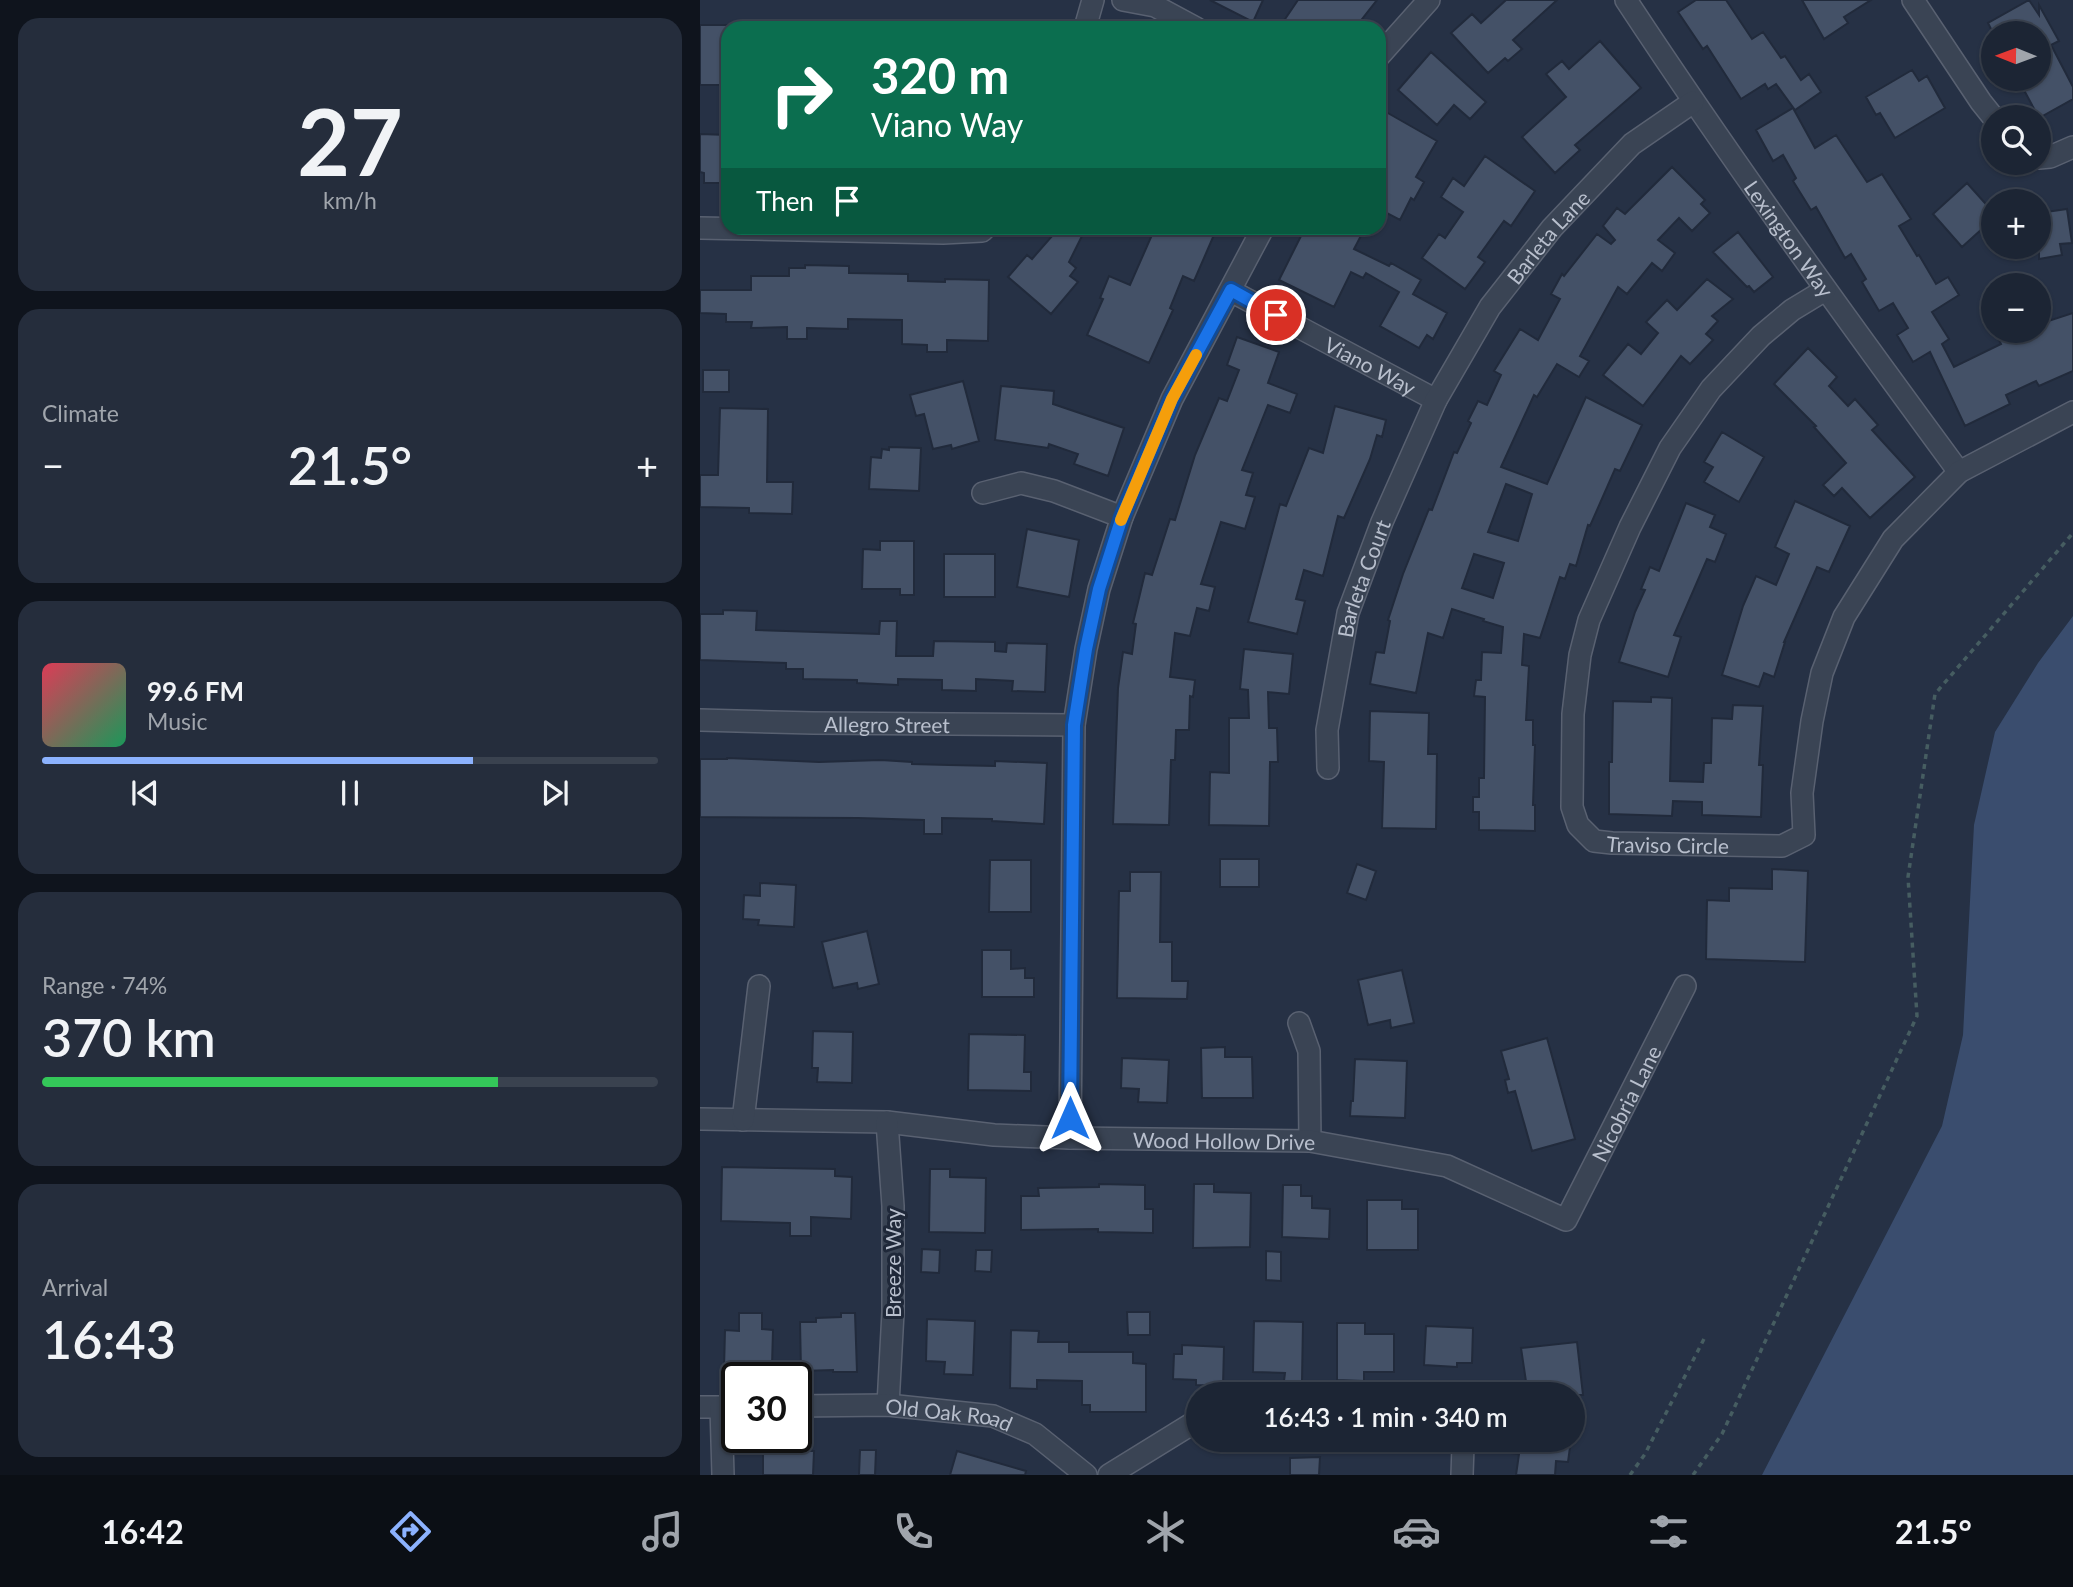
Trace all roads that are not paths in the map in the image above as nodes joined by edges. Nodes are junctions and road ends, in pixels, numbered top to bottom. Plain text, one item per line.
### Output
1 (1093, 0) edge
2 (1123, 0) edge
3 (1429, 0) edge
4 (1626, 0) edge
5 (1913, 0) edge
6 (1087, 21) edge
7 (1183, 21) edge
8 (1386, 48) edge
9 (1693, 102) junction
10 (1983, 105) edge
11 (2073, 147) edge
12 (2051, 157) edge
13 (700, 228) edge
14 (721, 228) edge
15 (1259, 235) edge
16 (1231, 290) junction
17 (1825, 290) junction
18 (1436, 400) junction
19 (2073, 412) edge
20 (1959, 472) junction
21 (984, 493) dead end
22 (1122, 517) junction
23 (700, 720) edge
24 (1074, 725) junction
25 (1328, 768) dead end
26 (759, 986) dead end
27 (1685, 986) dead end
28 (1299, 1023) dead end
29 (700, 1119) edge
30 (743, 1120) junction
31 (887, 1122) junction
32 (1070, 1138) junction
33 (1310, 1141) junction
34 (1566, 1220) joint
35 (888, 1405) junction
36 (812, 1406) edge
37 (719, 1407) edge
38 (1186, 1427) edge
39 (1463, 1452) edge
40 (723, 1475) edge
41 (1086, 1475) edge
42 (1110, 1475) edge
43 (1462, 1475) edge

1 - 6 street
2 - 7 street
3 - 8 street
4 - 9 street, Lexington Way
5 - 10 street
9 - 17 street, Lexington Way
9 - 18 street, Barleta Lane
11 - 12 street
13 - 14 street
15 - 16 street
16 - 18 street, Viano Way
16 - 22 street
17 - 20 street, Lexington Way
17 - 20 street, Traviso Circle
18 - 25 street, Barleta Court
19 - 20 street
21 - 22 street
22 - 24 street
23 - 24 street, Allegro Street
24 - 32 street
26 - 30 street
27 - 34 street, Nicobria Lane
28 - 33 street
29 - 30 street, Wood Hollow Drive
30 - 31 street, Wood Hollow Drive
31 - 32 street, Wood Hollow Drive
31 - 35 street, Breeze Way
32 - 33 street, Wood Hollow Drive
33 - 34 street, Wood Hollow Drive
35 - 36 street, Old Oak Road
35 - 41 street, Old Oak Road
37 - 40 street
38 - 42 street
39 - 43 street

